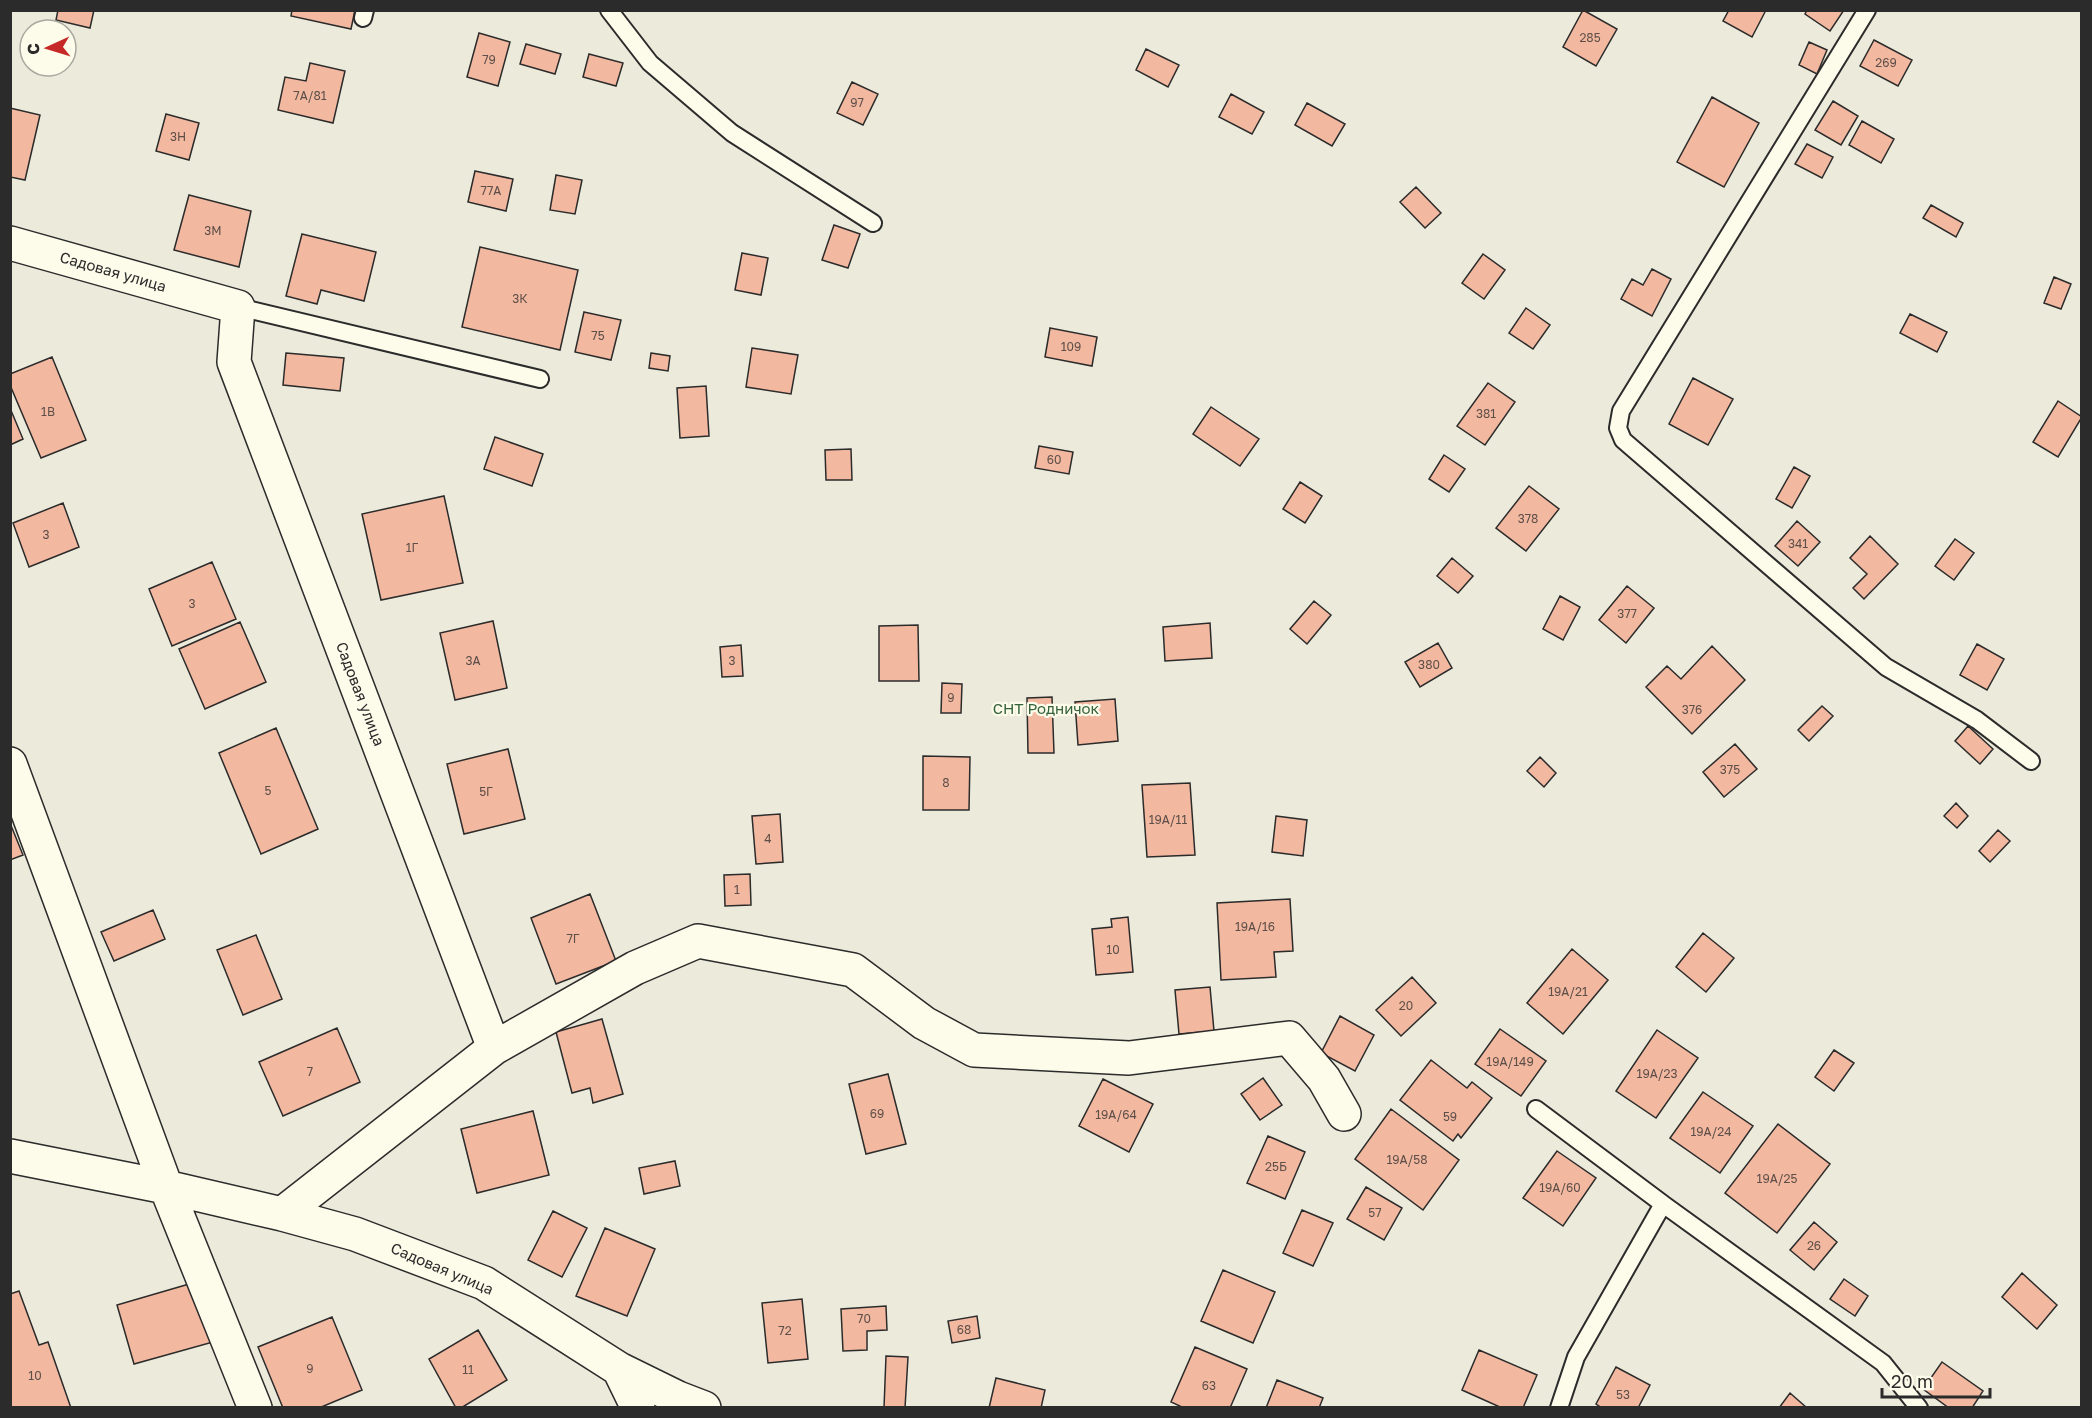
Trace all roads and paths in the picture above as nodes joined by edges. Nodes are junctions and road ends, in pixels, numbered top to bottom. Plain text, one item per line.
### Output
1 (609, 10) edge
2 (1867, 10) edge
3 (873, 223) dead end
4 (10, 243) edge
5 (238, 308) junction
6 (540, 379) dead end
7 (2031, 760) dead end
8 (10, 764) edge
9 (494, 1048) junction
10 (1536, 1109) dead end
11 (1344, 1114) dead end
12 (10, 1156) edge
13 (166, 1186) junction
14 (1663, 1203) junction
15 (282, 1214) junction
16 (620, 1369) junction
17 (255, 1407) edge
18 (638, 1407) edge
19 (704, 1407) edge
20 (1559, 1407) edge
21 (1919, 1407) edge

1 - 3 lane
2 - 7 lane
4 - 5 street, Садовая улица
5 - 6 lane
5 - 9 street, Садовая улица
8 - 13 street
9 - 11 street
9 - 15 street
10 - 14 lane
12 - 13 street, Садовая улица
13 - 15 street, Садовая улица
13 - 17 street
14 - 20 lane
14 - 21 lane
15 - 16 street, Садовая улица
16 - 18 street
16 - 19 street, Садовая улица

